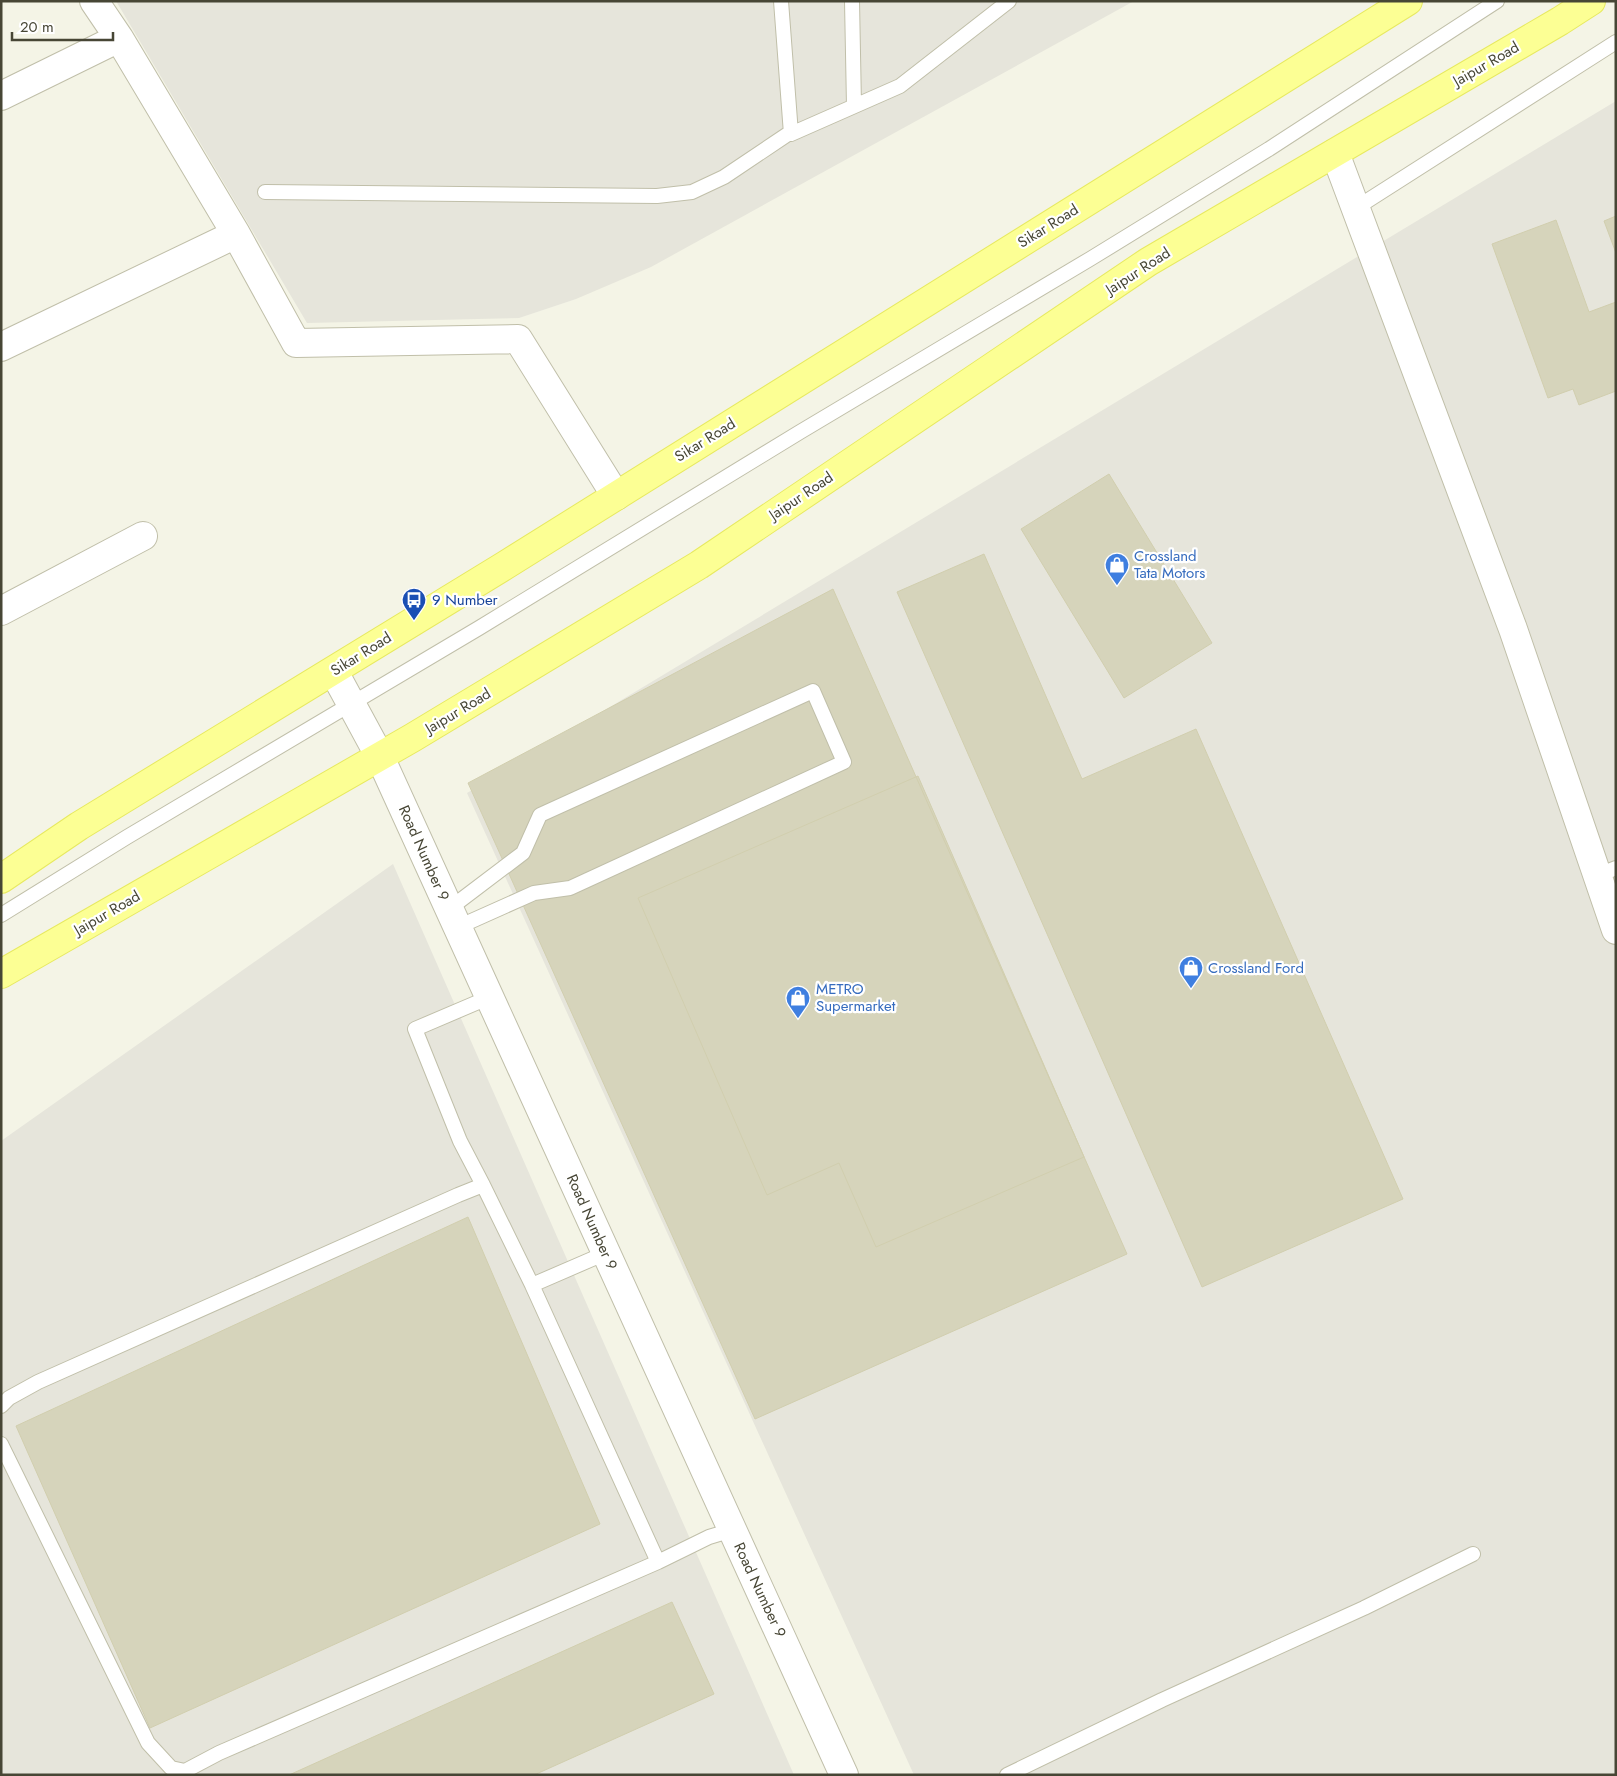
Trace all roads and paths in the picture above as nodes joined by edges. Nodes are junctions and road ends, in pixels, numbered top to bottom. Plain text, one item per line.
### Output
1 (94, 1) edge
2 (781, 1) edge
3 (852, 1) edge
4 (1009, 1) edge
5 (1408, 1) edge
6 (1497, 1) edge
7 (1591, 1) edge
8 (119, 38) junction
9 (1616, 42) edge
10 (1, 96) edge
11 (854, 106) junction
12 (790, 132) junction
13 (1335, 153) junction
14 (265, 192) dead end
15 (1356, 208) junction
16 (236, 234) junction
17 (1, 347) edge
18 (616, 496) junction
19 (143, 536) dead end
20 (1, 611) edge
21 (334, 672) junction
22 (351, 704) junction
23 (380, 757) junction
24 (1606, 872) edge
25 (1, 878) edge
26 (1, 915) edge
27 (453, 918) junction
28 (1616, 930) edge
29 (1, 974) edge
30 (490, 997) junction
31 (483, 1185) junction
32 (606, 1253) junction
33 (532, 1285) junction
34 (1, 1406) edge
35 (1, 1444) edge
36 (732, 1530) junction
37 (1473, 1554) dead end
38 (658, 1562) junction
39 (844, 1775) edge
40 (1007, 1775) edge

1 - 8 street
2 - 12 lane
3 - 11 lane
4 - 11 lane
5 - 18 main road, Sikar Road
6 - 22 lane
7 - 13 main road, Jaipur Road
8 - 10 street
8 - 16 street
9 - 15 lane
11 - 12 lane
12 - 14 lane
13 - 15 street
13 - 23 main road, Jaipur Road
15 - 24 street
16 - 17 street
16 - 18 street
18 - 21 main road, Sikar Road
19 - 20 street
21 - 22 street, Road Number 9
21 - 25 main road, Sikar Road
22 - 23 street, Road Number 9
22 - 26 lane
23 - 27 street, Road Number 9
23 - 29 main road, Jaipur Road
24 - 28 street
27 - 27 lane
27 - 30 street, Road Number 9
30 - 31 lane
30 - 32 street, Road Number 9
31 - 33 lane
31 - 34 lane
32 - 33 lane
32 - 36 street, Road Number 9
33 - 38 lane
35 - 38 lane
36 - 38 lane
36 - 39 street, Road Number 9
37 - 40 lane

